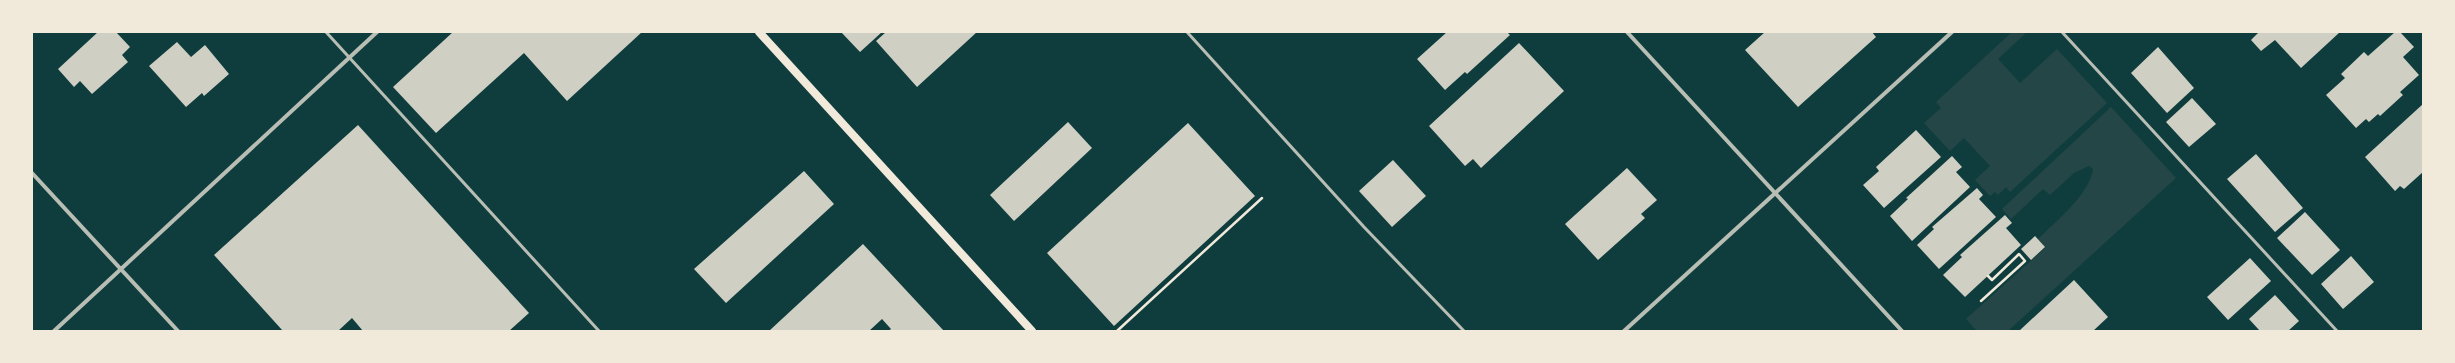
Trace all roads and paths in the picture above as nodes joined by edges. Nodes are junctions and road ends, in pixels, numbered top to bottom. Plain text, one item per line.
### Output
1 (326, 32) edge
2 (377, 32) edge
3 (759, 32) edge
4 (1187, 32) edge
5 (1627, 32) edge
6 (1952, 32) edge
7 (2062, 32) edge
8 (350, 57) junction
9 (32, 173) edge
10 (1774, 193) junction
11 (1262, 198) dead end
12 (122, 269) junction
13 (1988, 276) dead end
14 (1981, 301) dead end
15 (54, 331) edge
16 (178, 331) edge
17 (599, 331) edge
18 (1032, 331) edge
19 (1117, 331) edge
20 (1464, 331) edge
21 (1624, 331) edge
22 (1902, 331) edge
23 (2337, 331) edge

1 - 8 lane
2 - 8 street
3 - 18 main road
4 - 20 lane
5 - 10 street
6 - 10 street
7 - 23 lane
8 - 12 street
8 - 17 lane
9 - 12 street
10 - 21 street
10 - 22 street
11 - 19 path
12 - 15 street
12 - 16 street
13 - 14 path

